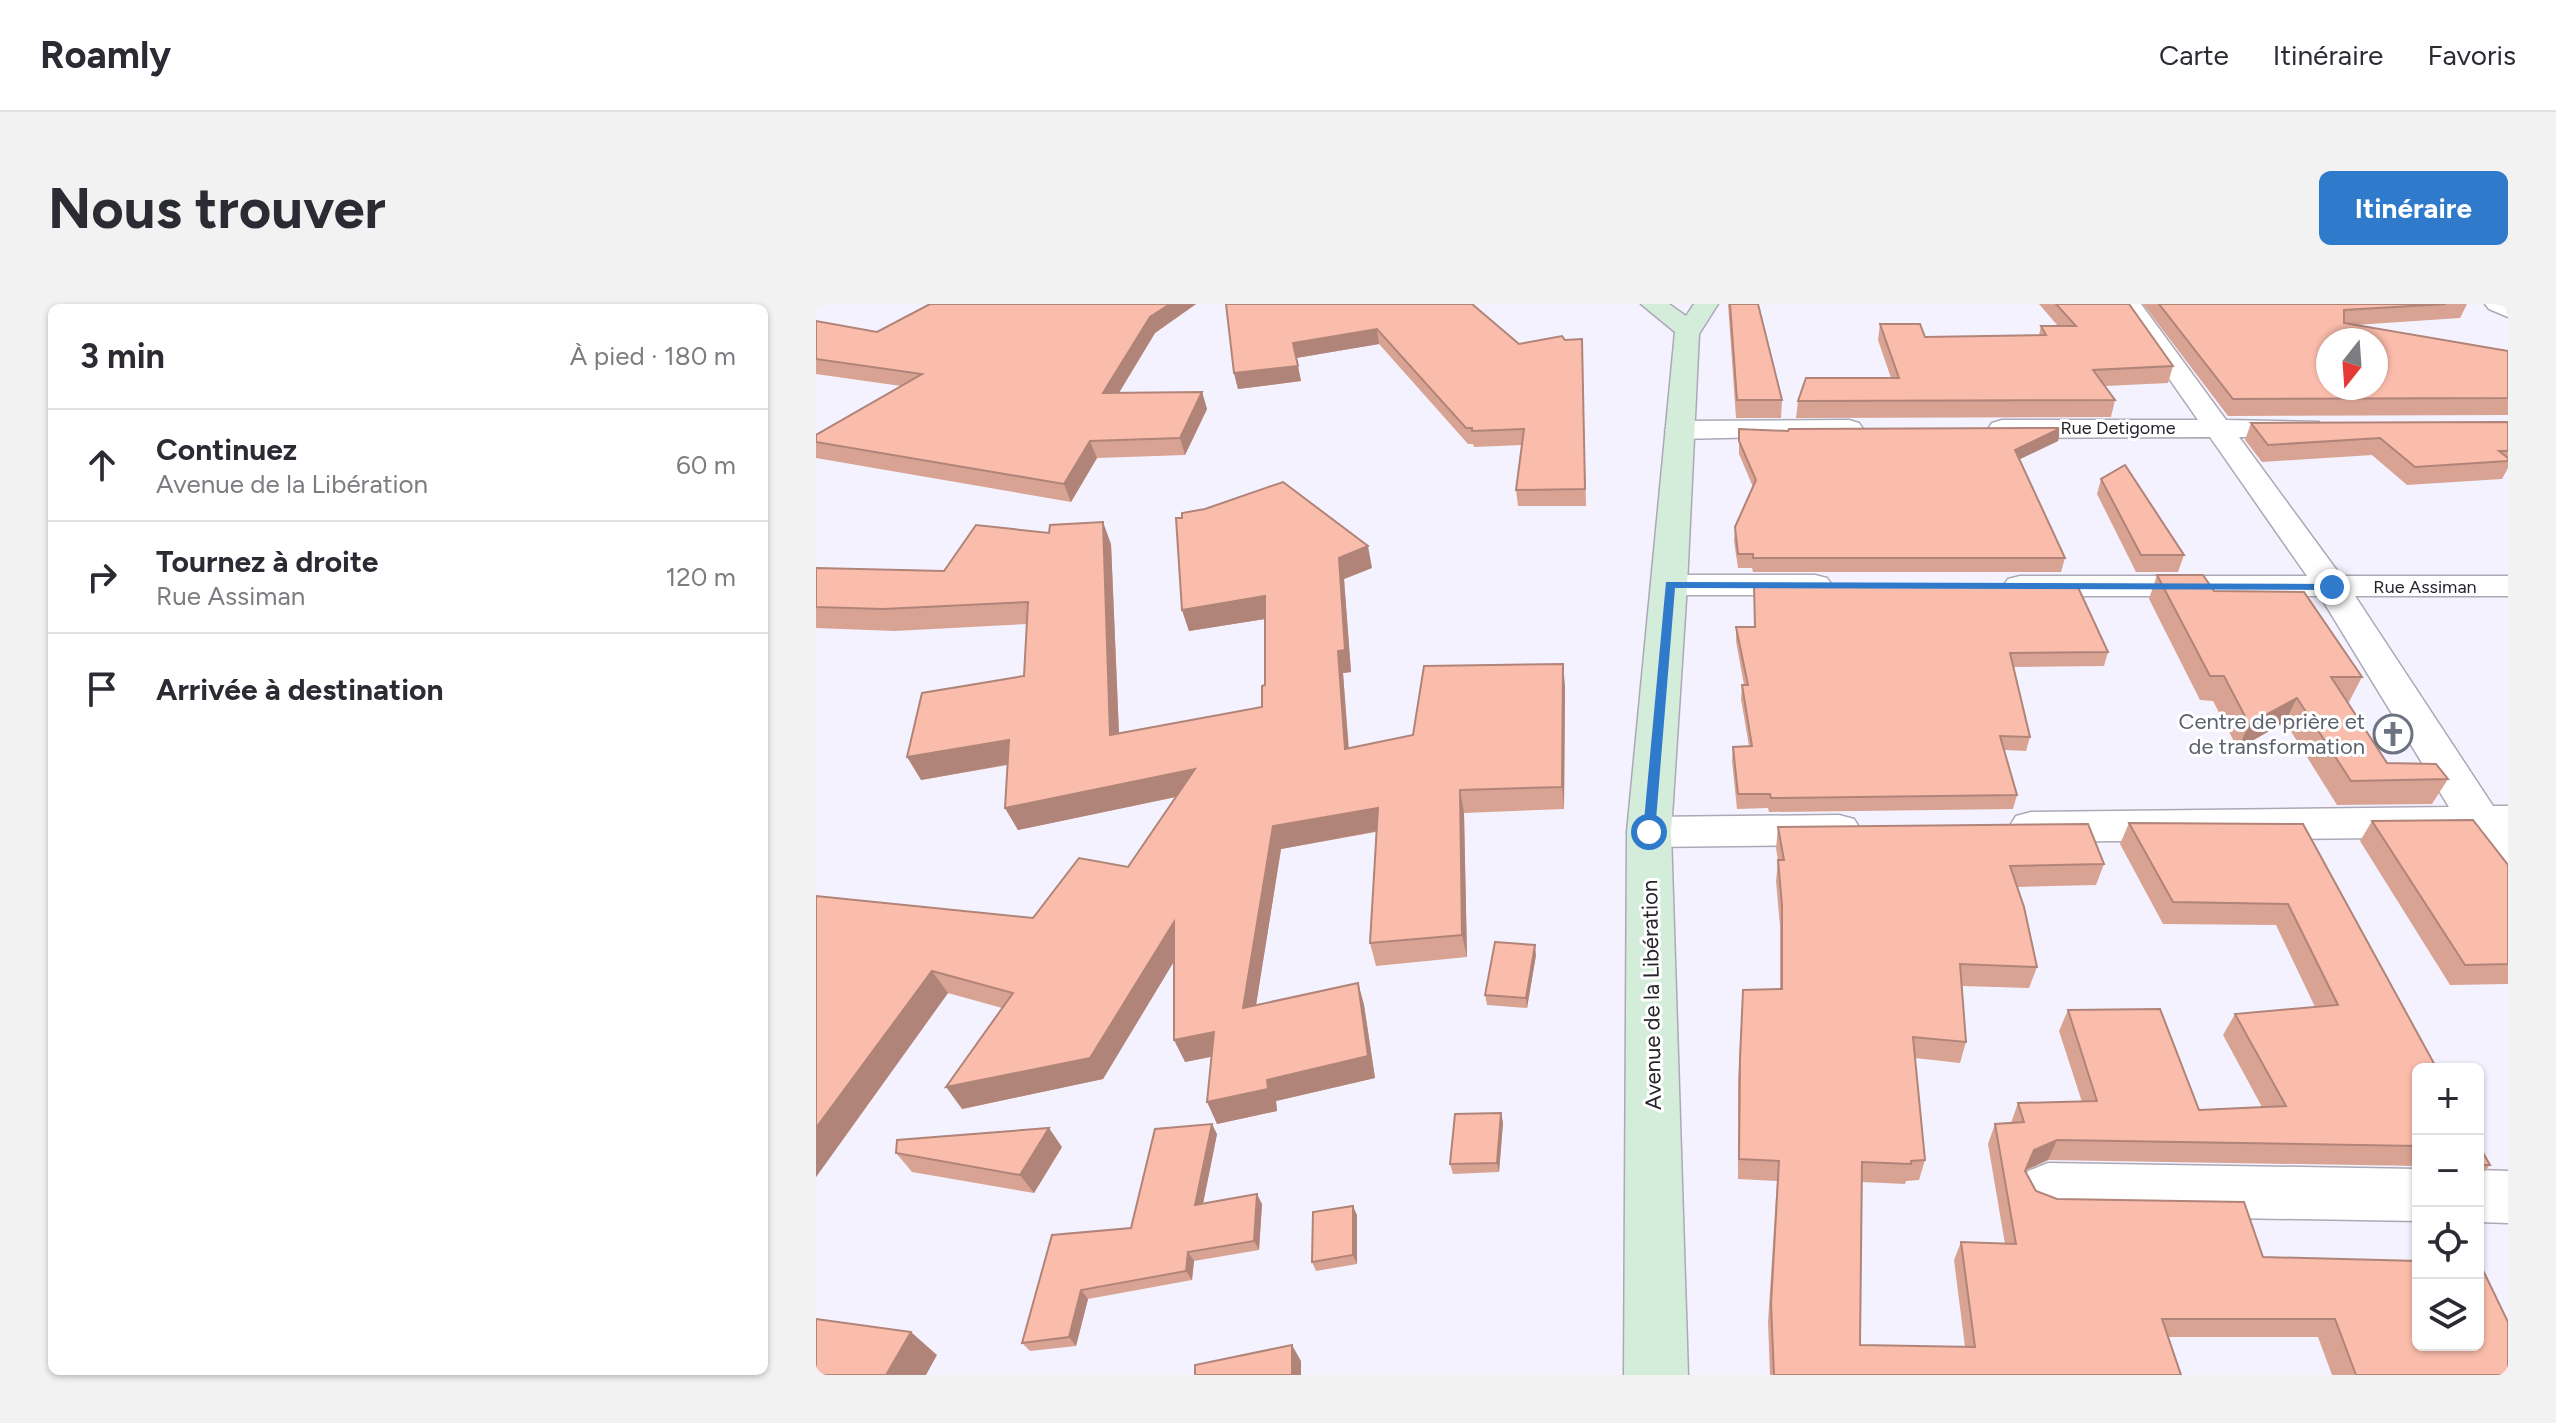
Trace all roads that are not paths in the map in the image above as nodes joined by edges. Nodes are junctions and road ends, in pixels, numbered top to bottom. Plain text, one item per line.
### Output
1 (2129, 304) edge
2 (2497, 304) edge
3 (2508, 310) edge
4 (1682, 312) edge
5 (2218, 428) junction
6 (2340, 428) edge
7 (1869, 429) edge
8 (1980, 429) edge
9 (1679, 430) junction
10 (1670, 585) junction
11 (1843, 585) edge
12 (1985, 586) edge
13 (2508, 586) edge
14 (2332, 587) junction
15 (2493, 821) edge
16 (1984, 828) edge
17 (1872, 829) edge
18 (1649, 832) junction
19 (2508, 865) edge
20 (2048, 1189) dead end
21 (2412, 1195) edge
22 (2484, 1196) edge
23 (2508, 1197) edge
24 (1656, 1375) edge

1 - 5 street
2 - 3 street
4 - 9 main road, Avenue de la Libération
5 - 6 street, Rue Detigome
5 - 8 street, Rue Detigome
5 - 14 street
7 - 9 street
9 - 10 main road, Avenue de la Libération
10 - 11 street
10 - 18 main road, Avenue de la Libération
12 - 14 street, Rue Assiman
13 - 14 street, Rue Assiman
14 - 15 street
15 - 16 street
15 - 19 street
17 - 18 street
18 - 24 main road, Avenue de la Libération
20 - 21 street
22 - 23 street

